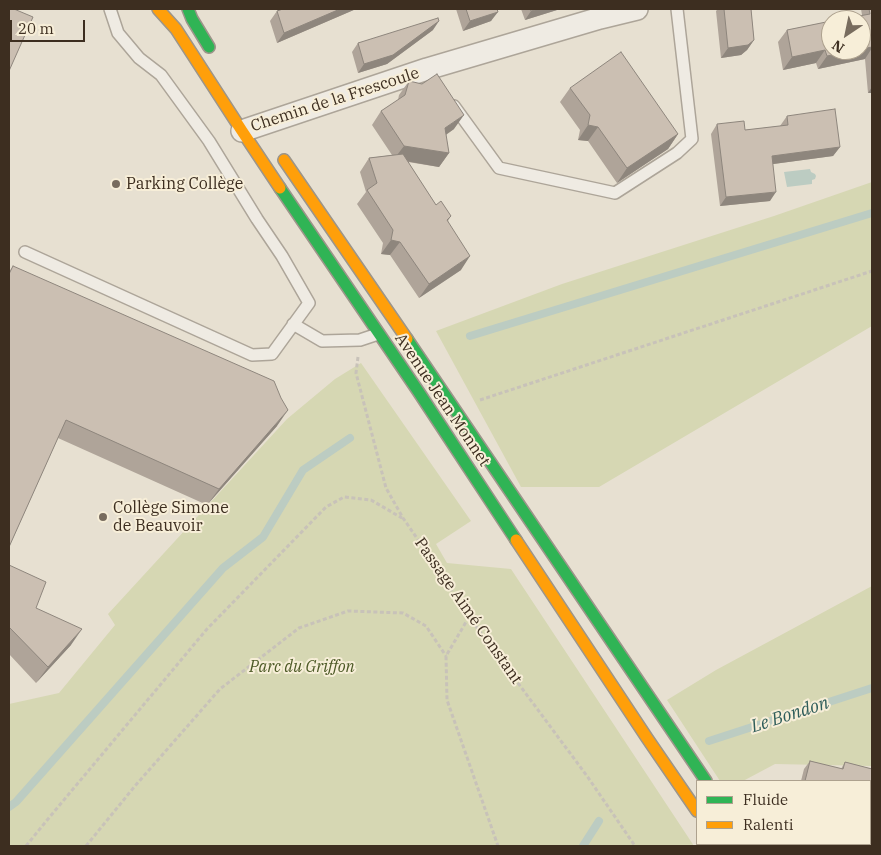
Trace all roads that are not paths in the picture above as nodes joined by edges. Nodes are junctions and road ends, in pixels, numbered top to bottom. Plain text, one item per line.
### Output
1 (110, 9) edge
2 (158, 9) edge
3 (188, 9) edge
4 (638, 9) edge
5 (677, 9) edge
6 (599, 14) edge
7 (218, 60) dead end
8 (449, 100) edge
9 (255, 126) junction
10 (276, 148) dead end
11 (25, 252) dead end
12 (293, 324) junction
13 (378, 334) junction
14 (702, 776) edge
15 (696, 810) edge

1 - 12 lane
2 - 9 street, Avenue Jean Monnet
3 - 7 street
4 - 6 street, Chemin de la Frescoule
5 - 8 lane
6 - 9 street, Chemin de la Frescoule
9 - 13 street, Avenue Jean Monnet
10 - 14 street, Avenue Jean Monnet
11 - 12 lane
12 - 13 lane
13 - 15 street, Avenue Jean Monnet

